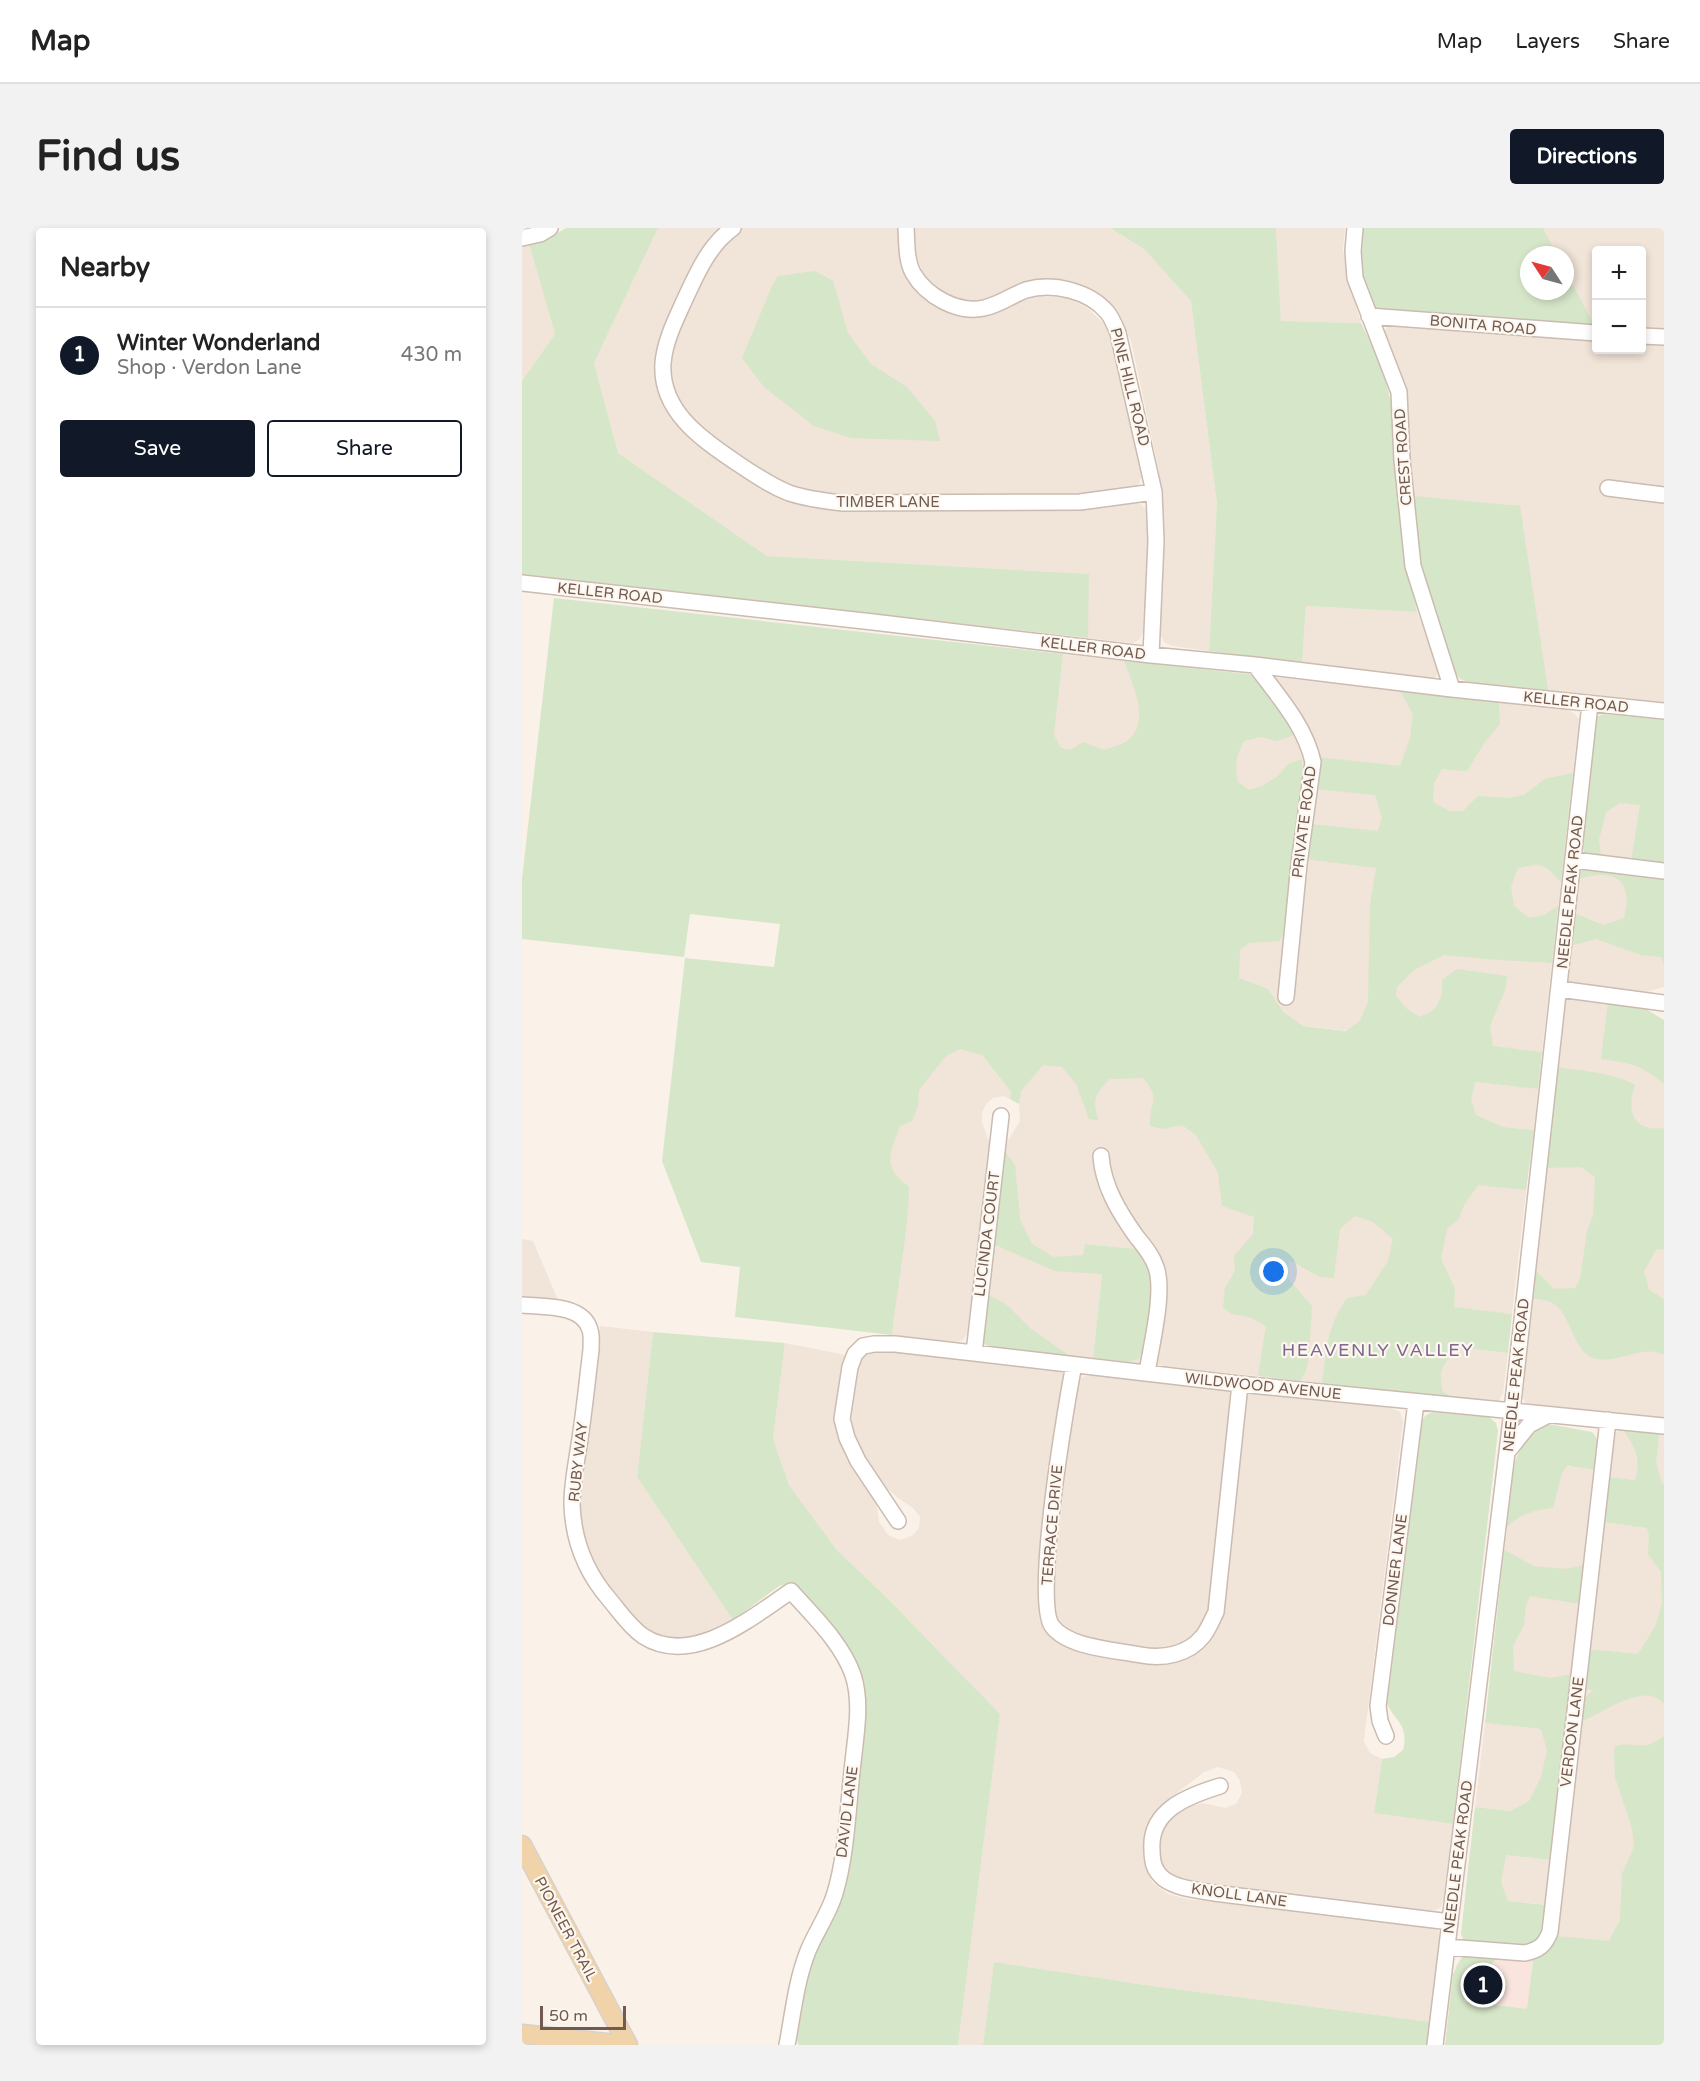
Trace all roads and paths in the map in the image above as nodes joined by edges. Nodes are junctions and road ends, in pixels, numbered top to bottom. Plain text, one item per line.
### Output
1 (550, 228) edge
2 (733, 228) edge
3 (906, 228) edge
4 (1355, 228) edge
5 (522, 238) edge
6 (1369, 316) junction
7 (1592, 333) edge
8 (1646, 336) edge
9 (1664, 337) edge
10 (1608, 488) dead end
11 (1154, 492) junction
12 (1664, 495) edge
13 (522, 584) edge
14 (1151, 656) junction
15 (1255, 665) junction
16 (1452, 689) junction
17 (1590, 704) junction
18 (1664, 711) edge
19 (1574, 860) junction
20 (1664, 871) edge
21 (1559, 989) junction
22 (1286, 996) dead end
23 (1664, 1003) edge
24 (1001, 1116) dead end
25 (1101, 1156) dead end
26 (522, 1305) edge
27 (974, 1353) junction
28 (1074, 1365) junction
29 (1147, 1373) junction
30 (1240, 1384) junction
31 (1416, 1402) junction
32 (1512, 1411) junction
33 (1548, 1414) junction
34 (1608, 1420) junction
35 (1664, 1426) edge
36 (1507, 1455) junction
37 (897, 1521) dead end
38 (791, 1591) joint
39 (1386, 1736) dead end
40 (1220, 1786) dead end
41 (522, 1845) edge
42 (1450, 1922) junction
43 (1447, 1947) junction
44 (522, 2034) edge
45 (627, 2045) edge
46 (787, 2045) edge
47 (1435, 2045) edge

1 - 5 street
2 - 11 street, TIMBER LANE
3 - 11 street, PINE HILL ROAD
4 - 6 street, CREST ROAD
6 - 7 street, BONITA ROAD
6 - 16 street, CREST ROAD
8 - 9 street
10 - 12 street
11 - 14 street, PINE HILL ROAD
13 - 14 street, KELLER ROAD
14 - 15 street, KELLER ROAD
15 - 16 street, KELLER ROAD
15 - 22 street, PRIVATE ROAD
16 - 17 street, KELLER ROAD
17 - 18 street, KELLER ROAD
17 - 19 street, NEEDLE PEAK ROAD
19 - 20 street
19 - 21 street, NEEDLE PEAK ROAD
21 - 23 street
21 - 32 street, NEEDLE PEAK ROAD
24 - 27 street, LUCINDA COURT
25 - 29 street
26 - 38 street, RUBY WAY
27 - 28 street, WILDWOOD AVENUE
27 - 37 street, WILDWOOD AVENUE
28 - 29 street, WILDWOOD AVENUE
28 - 30 street, TERRACE DRIVE
29 - 30 street, WILDWOOD AVENUE
30 - 31 street, WILDWOOD AVENUE
31 - 32 street, WILDWOOD AVENUE
31 - 39 street, DONNER LANE
32 - 33 street, WILDWOOD AVENUE
32 - 36 street, NEEDLE PEAK ROAD
33 - 34 street, WILDWOOD AVENUE
33 - 36 street
34 - 35 street, WILDWOOD AVENUE
34 - 43 street, VERDON LANE
36 - 42 street, NEEDLE PEAK ROAD
38 - 46 street, DAVID LANE
40 - 42 street, KNOLL LANE
41 - 45 main road, PIONEER TRAIL
42 - 43 street, NEEDLE PEAK ROAD
43 - 47 street, NEEDLE PEAK ROAD
44 - 45 main road

